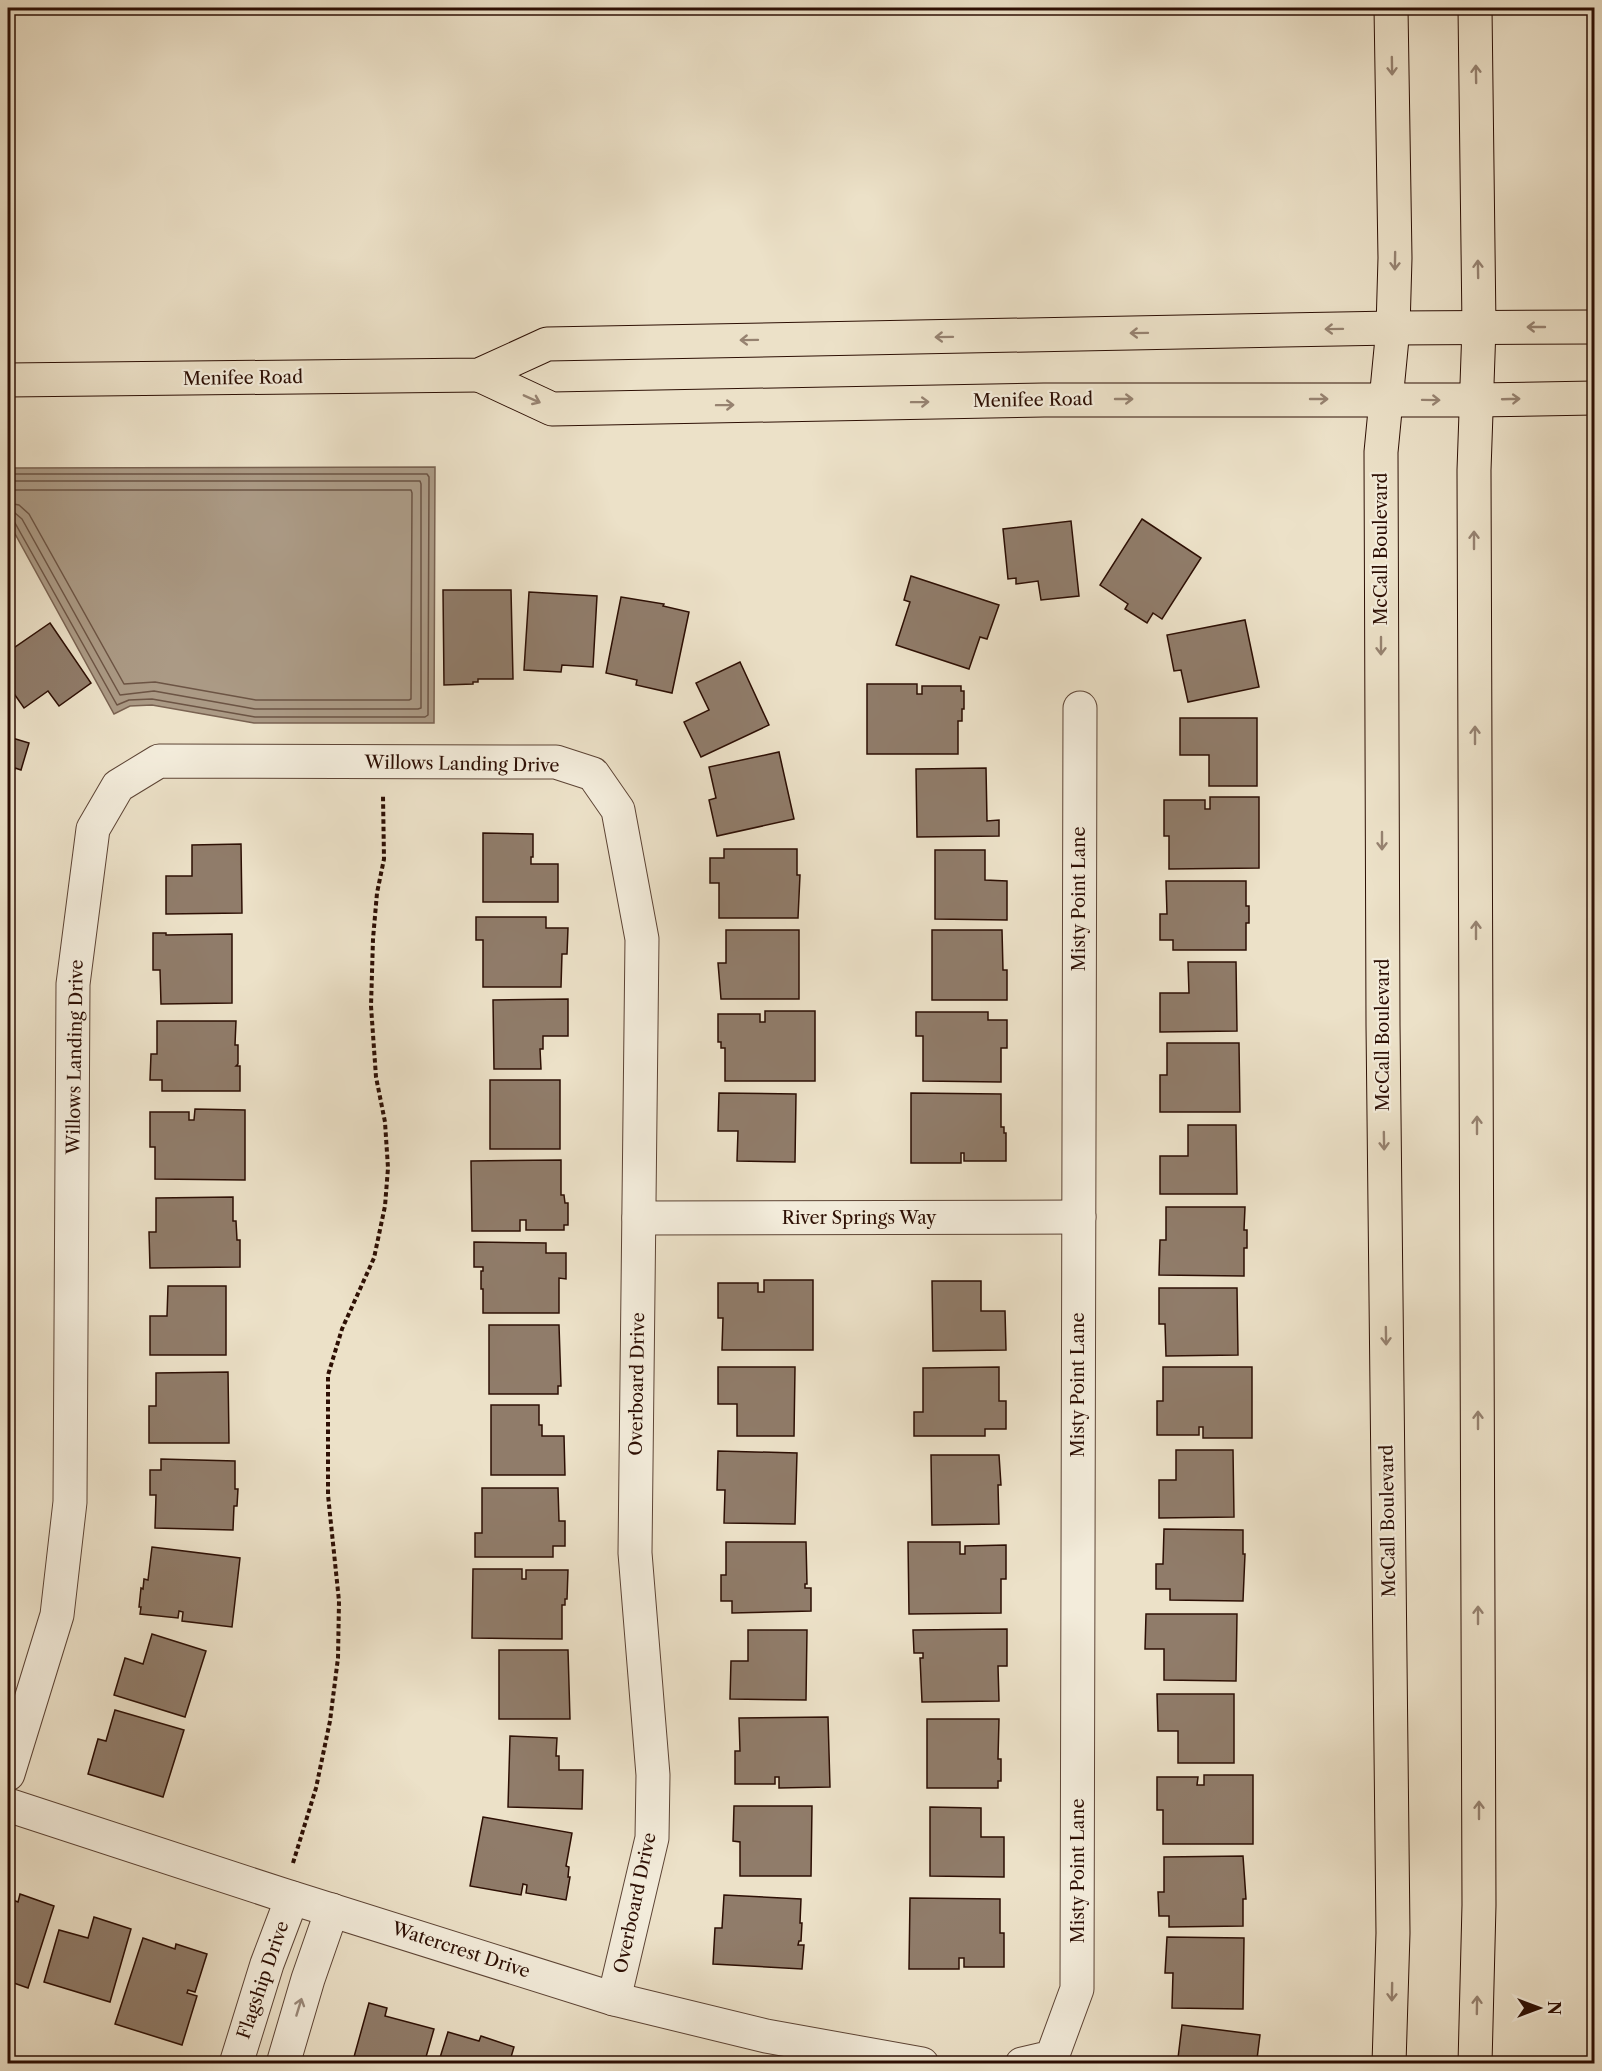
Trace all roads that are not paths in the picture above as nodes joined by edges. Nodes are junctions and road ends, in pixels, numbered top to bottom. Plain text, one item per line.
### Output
1 (1391, 8) edge
2 (1475, 8) edge
3 (1479, 327) junction
4 (1594, 327) edge
5 (1393, 328) junction
6 (479, 375) junction
7 (8, 380) edge
8 (1594, 398) edge
9 (1386, 399) junction
10 (1477, 400) junction
11 (1080, 708) dead end
12 (592, 774) joint
13 (1078, 1217) junction
14 (639, 1218) junction
15 (8, 1774) edge
16 (8, 1805) edge
17 (287, 1896) junction
18 (332, 1910) junction
19 (614, 1999) junction
20 (1037, 2060) edge
21 (236, 2064) edge
22 (283, 2064) edge
23 (922, 2064) edge
24 (1389, 2064) edge
25 (1476, 2064) edge

1 -> 5 main road, McCall Boulevard
3 -> 2 main road
4 -> 3 main road, Menifee Road
3 - 5 main road, Menifee Road
3 - 10 main road
5 -> 6 main road, Menifee Road
5 - 9 main road, McCall Boulevard
6 - 7 main road, Menifee Road
6 -> 9 main road, Menifee Road
10 -> 8 main road, Menifee Road
9 -> 10 main road, Menifee Road
9 -> 24 main road, McCall Boulevard
25 -> 10 main road
11 - 13 street, Misty Point Lane
12 - 14 street, Overboard Drive
12 - 15 street, Willows Landing Drive
13 - 14 street, River Springs Way
13 - 20 street, Misty Point Lane
14 - 19 street, Overboard Drive
16 - 17 street, Watercrest Drive
17 - 18 street, Watercrest Drive
17 - 21 street, Flagship Drive
18 - 19 street, Watercrest Drive
22 -> 18 street
19 - 23 street, Watercrest Drive

